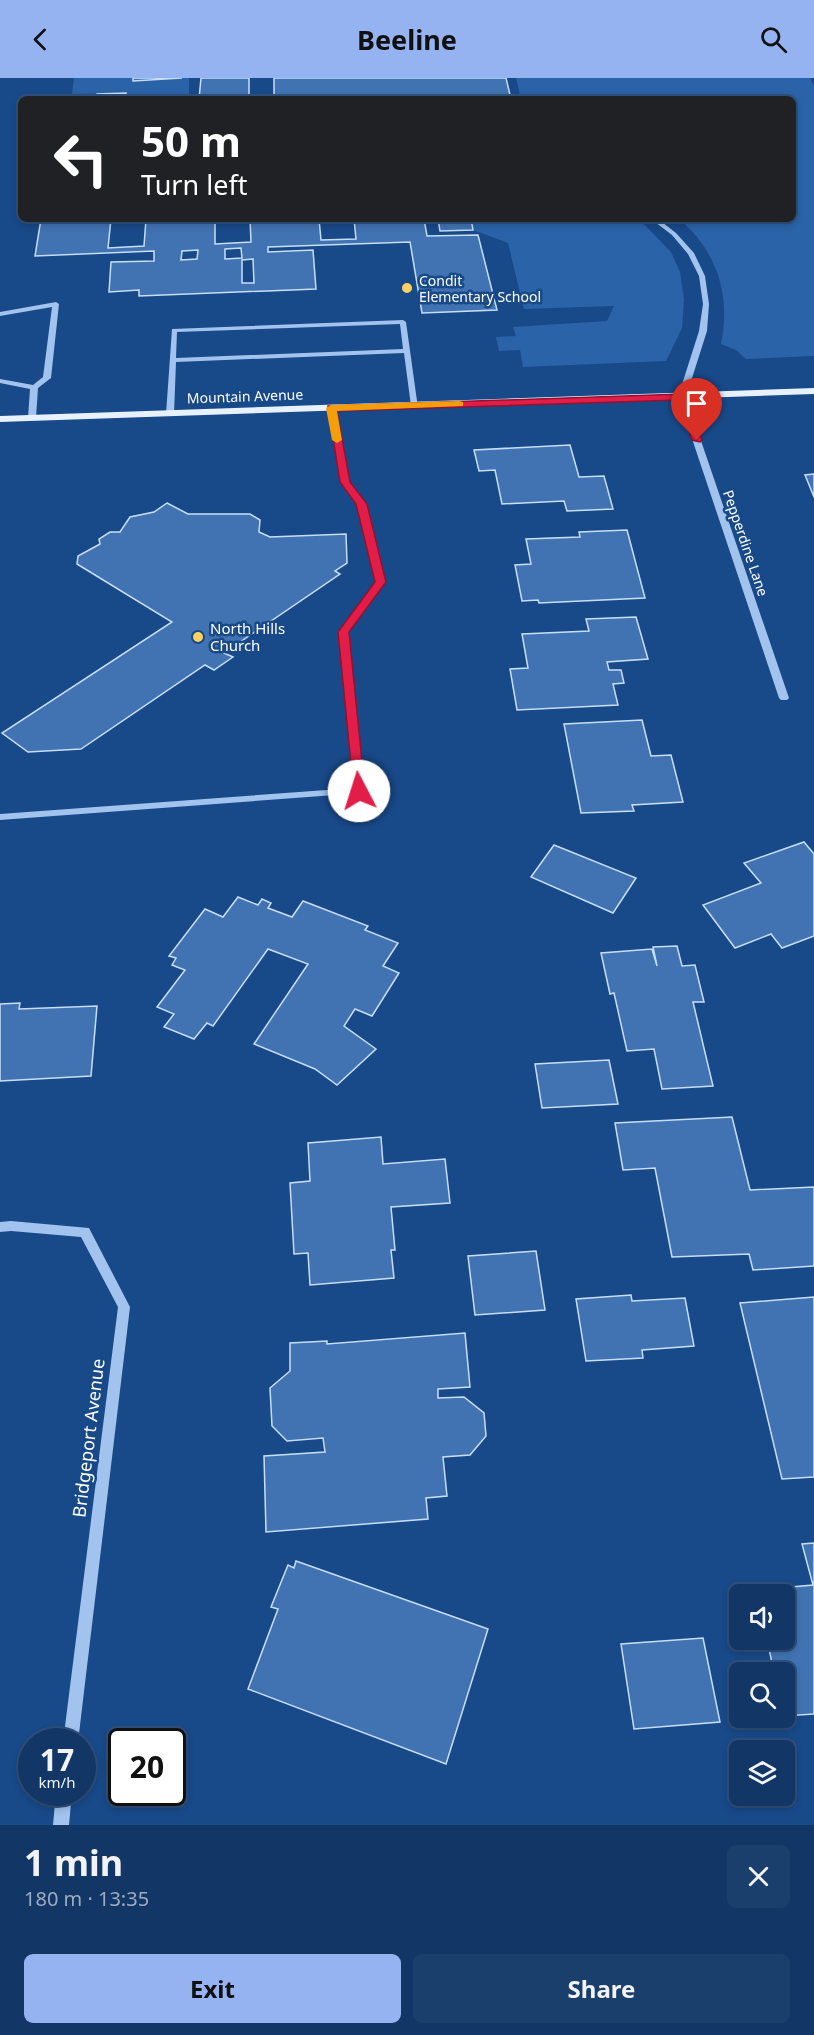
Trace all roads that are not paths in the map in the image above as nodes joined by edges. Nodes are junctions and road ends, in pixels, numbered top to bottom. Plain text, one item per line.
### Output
1 (658, 222) edge
2 (0, 314) edge
3 (407, 351) junction
4 (172, 360) junction
5 (0, 381) edge
6 (34, 387) junction
7 (814, 391) edge
8 (682, 397) junction
9 (415, 406) junction
10 (331, 408) junction
11 (170, 414) junction
12 (32, 418) junction
13 (0, 419) edge
14 (783, 698) dead end
15 (0, 817) edge
16 (0, 1227) edge
17 (72, 1728) edge
18 (63, 1806) edge
19 (61, 1825) edge

1 - 8 street
2 - 6 street
3 - 4 street
3 - 4 street
3 - 9 street
4 - 11 street
5 - 6 street
6 - 12 street
7 - 8 main road, Mountain Avenue
8 - 9 main road, Mountain Avenue
8 - 14 street, Pepperdine Lane
9 - 10 main road, Mountain Avenue
10 - 11 main road, Mountain Avenue
10 - 15 street
11 - 12 main road, Mountain Avenue
12 - 13 main road, Mountain Avenue
16 - 17 street, Bridgeport Avenue
18 - 19 street

